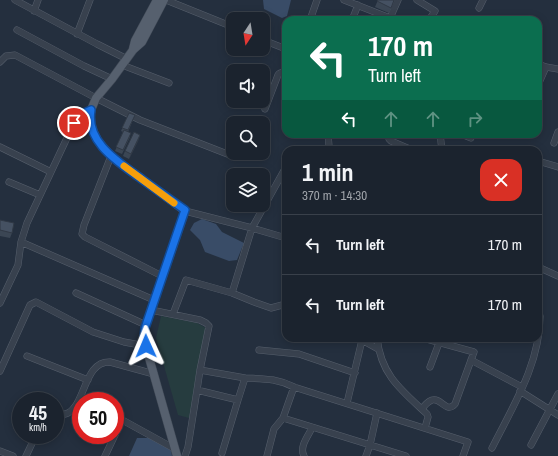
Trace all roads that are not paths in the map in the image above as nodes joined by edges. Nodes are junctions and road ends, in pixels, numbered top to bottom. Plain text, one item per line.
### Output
1 (15, 0) edge
2 (38, 0) edge
3 (90, 0) edge
4 (157, 0) edge
5 (165, 0) edge
6 (344, 0) edge
7 (398, 0) edge
8 (417, 0) edge
9 (483, 0) edge
10 (314, 1) edge
11 (358, 6) junction
12 (479, 8) dead end
13 (34, 11) junction
14 (311, 16) edge
15 (354, 16) edge
16 (382, 16) edge
17 (390, 16) edge
18 (432, 16) edge
19 (226, 24) edge
20 (17, 30) dead end
21 (77, 34) junction
22 (270, 43) edge
23 (282, 47) edge
24 (133, 50) junction
25 (0, 62) edge
26 (125, 62) junction
27 (542, 66) edge
28 (546, 67) junction
29 (558, 69) edge
30 (282, 73) edge
31 (542, 76) edge
32 (112, 79) junction
33 (169, 83) dead end
34 (96, 98) junction
35 (264, 109) dead end
36 (91, 110) junction
37 (558, 132) edge
38 (328, 138) edge
39 (388, 138) edge
40 (554, 143) dead end
41 (329, 146) dead end
42 (403, 146) edge
43 (0, 147) edge
44 (226, 153) edge
45 (111, 156) junction
46 (542, 162) edge
47 (558, 167) edge
48 (51, 172) junction
49 (282, 175) edge
50 (9, 182) dead end
51 (40, 195) junction
52 (185, 210) junction
53 (252, 228) junction
54 (282, 237) edge
55 (22, 242) junction
56 (542, 270) edge
57 (162, 276) junction
58 (558, 276) edge
59 (3, 289) edge
60 (232, 292) junction
61 (76, 293) dead end
62 (154, 300) junction
63 (0, 304) edge
64 (282, 305) edge
65 (151, 310) junction
66 (173, 314) junction
67 (146, 325) junction
68 (360, 342) edge
69 (366, 342) edge
70 (377, 342) edge
71 (436, 342) edge
72 (538, 342) edge
73 (439, 343) junction
74 (146, 346) junction
75 (378, 349) junction
76 (260, 350) dead end
77 (27, 356) dead end
78 (471, 360) junction
79 (430, 367) dead end
80 (200, 370) junction
81 (0, 371) edge
82 (154, 374) junction
83 (355, 374) junction
84 (245, 378) junction
85 (88, 380) junction
86 (294, 387) junction
87 (521, 389) junction
88 (198, 390) junction
89 (84, 392) edge
90 (558, 394) edge
91 (238, 400) junction
92 (347, 403) junction
93 (422, 409) junction
94 (550, 409) junction
95 (377, 413) junction
96 (558, 415) edge
97 (283, 418) junction
98 (124, 421) edge
99 (312, 428) junction
100 (425, 428) junction
101 (32, 444) edge
102 (110, 444) edge
103 (370, 445) junction
104 (531, 445) dead end
105 (492, 448) dead end
106 (0, 451) edge
107 (176, 452) edge
108 (222, 453) dead end
109 (13, 456) edge
110 (26, 456) edge
111 (105, 456) edge
112 (185, 456) edge
113 (267, 456) edge
114 (304, 456) edge
115 (366, 456) edge
116 (405, 456) edge
117 (463, 456) edge

1 - 13 street
2 - 13 street
3 - 21 street
4 - 24 main road
5 - 19 street
5 - 24 main road
6 - 11 street
7 - 17 street
8 - 18 street
9 - 12 street
10 - 14 street
11 - 15 street
11 - 16 street
13 - 21 street
20 - 32 street
21 - 26 street
22 - 23 street
24 - 26 main road
25 - 34 street
26 - 32 main road
26 - 33 street
27 - 28 street
28 - 29 street
28 - 31 street
30 - 35 street
32 - 34 main road
34 - 36 main road
34 - 44 street
36 - 45 main road
36 - 48 street
37 - 40 street
38 - 41 street
39 - 42 street
43 - 48 street
45 - 52 main road
45 - 57 street
46 - 47 street
48 - 51 street
49 - 53 street
50 - 51 street
51 - 55 street
52 - 53 street
52 - 57 main road
53 - 54 street
53 - 60 street
55 - 59 street
55 - 62 street
56 - 58 street
57 - 62 main road
59 - 63 street
60 - 64 street
60 - 66 street
61 - 67 street
62 - 65 main road
65 - 66 street
65 - 67 main road
66 - 80 street
67 - 74 main road
68 - 83 street
69 - 75 street
70 - 75 street
71 - 73 street
72 - 87 street
73 - 78 street
73 - 79 street
74 - 81 street
74 - 82 main road
75 - 93 street
76 - 83 street
77 - 85 street
78 - 87 street
78 - 93 street
80 - 84 street
80 - 88 street
82 - 85 street
82 - 107 main road
83 - 92 street
84 - 86 street
84 - 91 street
85 - 89 street
86 - 92 street
86 - 97 street
87 - 94 street
87 - 105 street
88 - 91 street
88 - 112 street
90 - 94 street
91 - 108 street
92 - 95 street
93 - 100 street
94 - 96 street
94 - 104 street
95 - 100 street
95 - 103 street
97 - 99 street
97 - 113 street
98 - 107 street
99 - 103 street
99 - 114 street
100 - 117 street
101 - 110 street
102 - 111 street
103 - 115 street
103 - 116 street
106 - 109 street

